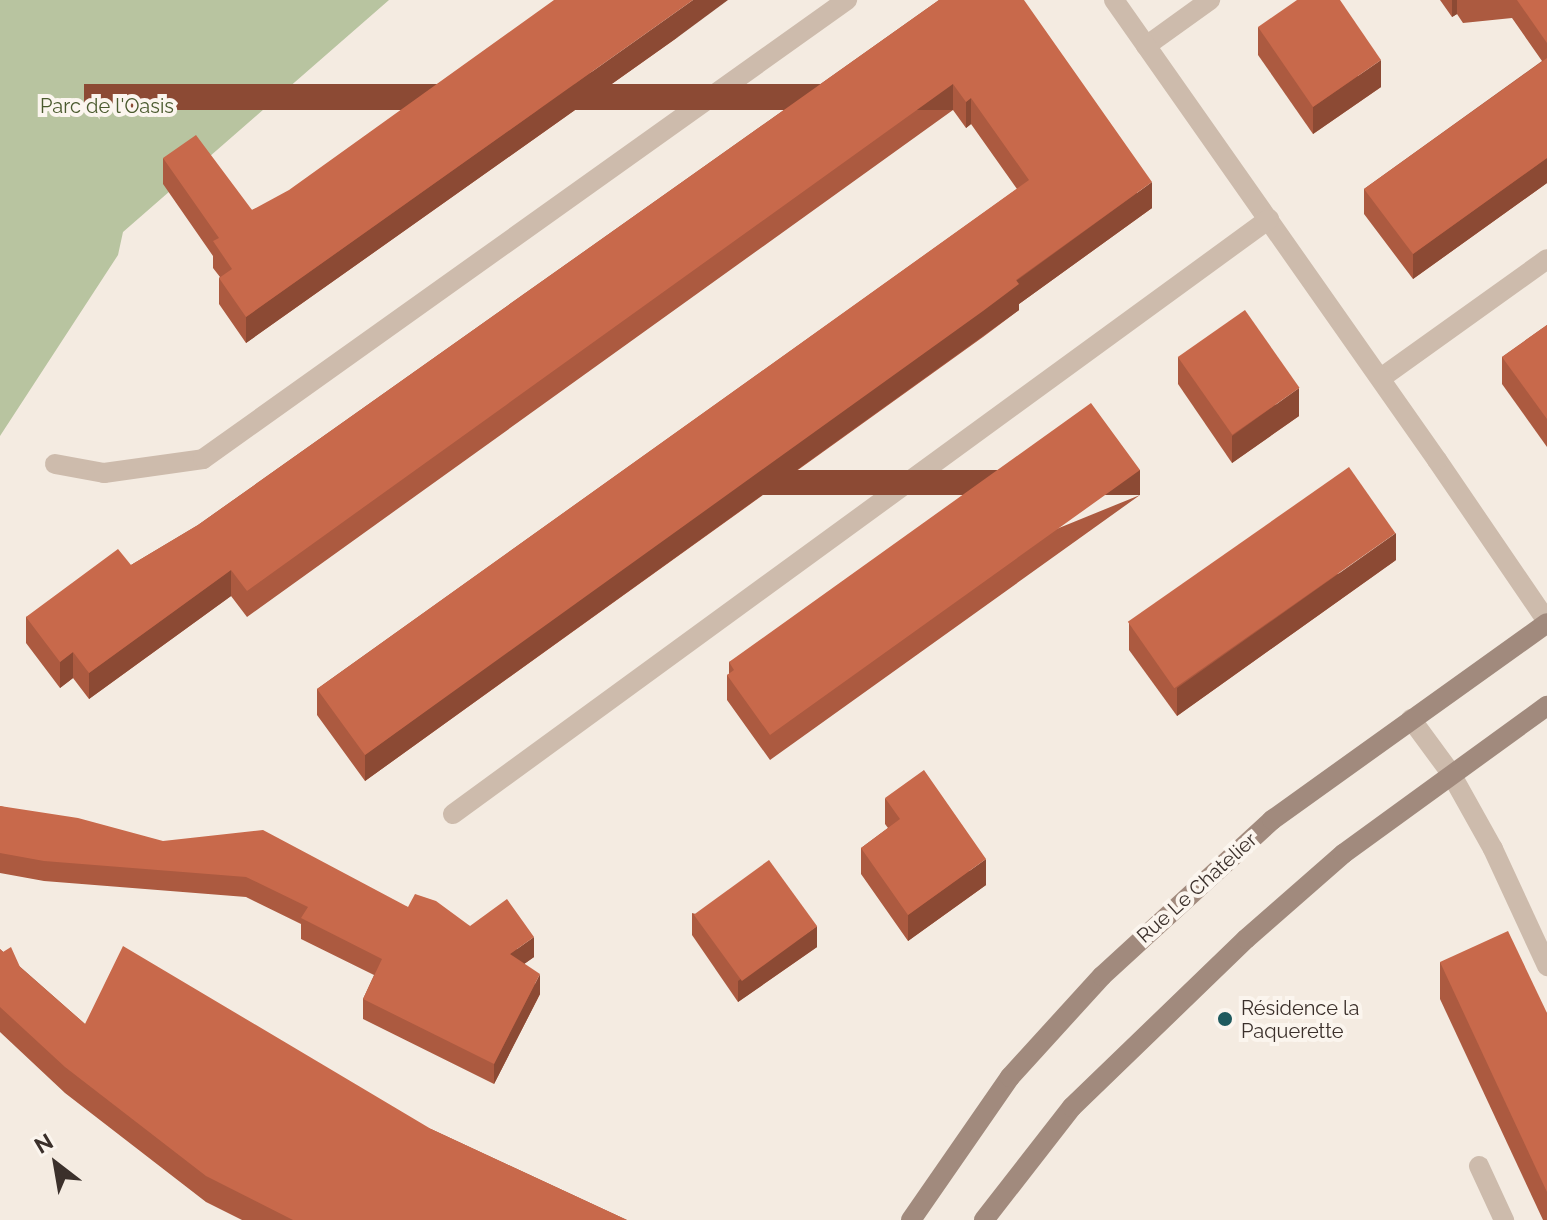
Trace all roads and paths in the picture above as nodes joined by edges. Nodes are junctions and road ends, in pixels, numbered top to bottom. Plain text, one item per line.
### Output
1 (847, 0) edge
2 (1114, 0) edge
3 (1210, 0) edge
4 (1146, 46) junction
5 (1269, 219) junction
6 (1547, 259) edge
7 (1381, 378) junction
8 (55, 464) dead end
9 (1547, 622) edge
10 (1547, 706) edge
11 (1411, 719) junction
12 (1450, 772) junction
13 (453, 814) dead end
14 (1547, 966) edge
15 (1479, 1166) dead end
16 (911, 1220) edge
17 (984, 1220) edge
18 (1504, 1220) edge

1 - 8 street
2 - 4 street
3 - 4 street
4 - 5 street
5 - 7 street
5 - 13 street
6 - 7 street
7 - 9 street
9 - 11 main road, Rue Le Chatelier
10 - 12 main road
11 - 12 street
11 - 16 main road, Rue Le Chatelier
12 - 14 street
12 - 17 main road
15 - 18 street

